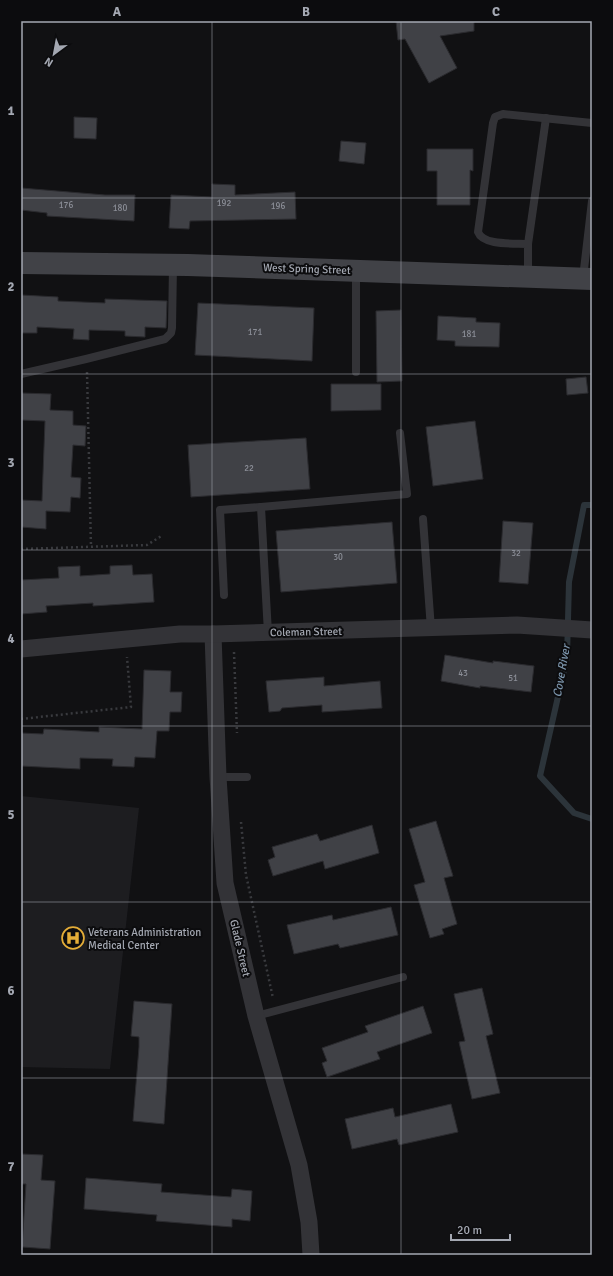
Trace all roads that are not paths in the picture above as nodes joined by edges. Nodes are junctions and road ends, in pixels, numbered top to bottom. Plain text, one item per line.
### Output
1 (546, 118) junction
2 (592, 123) edge
3 (592, 201) edge
4 (528, 244) junction
5 (21, 263) edge
6 (173, 265) junction
7 (356, 270) junction
8 (528, 277) junction
9 (588, 279) edge
10 (356, 372) dead end
11 (21, 374) edge
12 (400, 433) dead end
13 (261, 507) junction
14 (423, 520) dead end
15 (224, 595) dead end
16 (431, 629) junction
17 (592, 630) edge
18 (268, 633) junction
19 (213, 634) junction
20 (21, 649) edge
21 (218, 777) junction
22 (247, 777) dead end
23 (403, 978) dead end
24 (256, 1016) junction
25 (311, 1255) edge

1 - 2 lane
1 - 4 lane
1 - 4 lane
3 - 9 lane
4 - 8 lane
5 - 6 main road, West Spring Street
6 - 7 main road, West Spring Street
6 - 11 lane
7 - 8 main road, West Spring Street
7 - 10 lane
8 - 9 main road, West Spring Street
12 - 13 lane
13 - 15 lane
13 - 18 lane
14 - 16 lane
16 - 17 street, Coleman Street
16 - 18 street, Coleman Street
18 - 19 street, Coleman Street
19 - 20 street, Coleman Street
19 - 21 street, Glade Street
21 - 22 lane
21 - 24 street, Glade Street
23 - 24 lane
24 - 25 street, Glade Street

